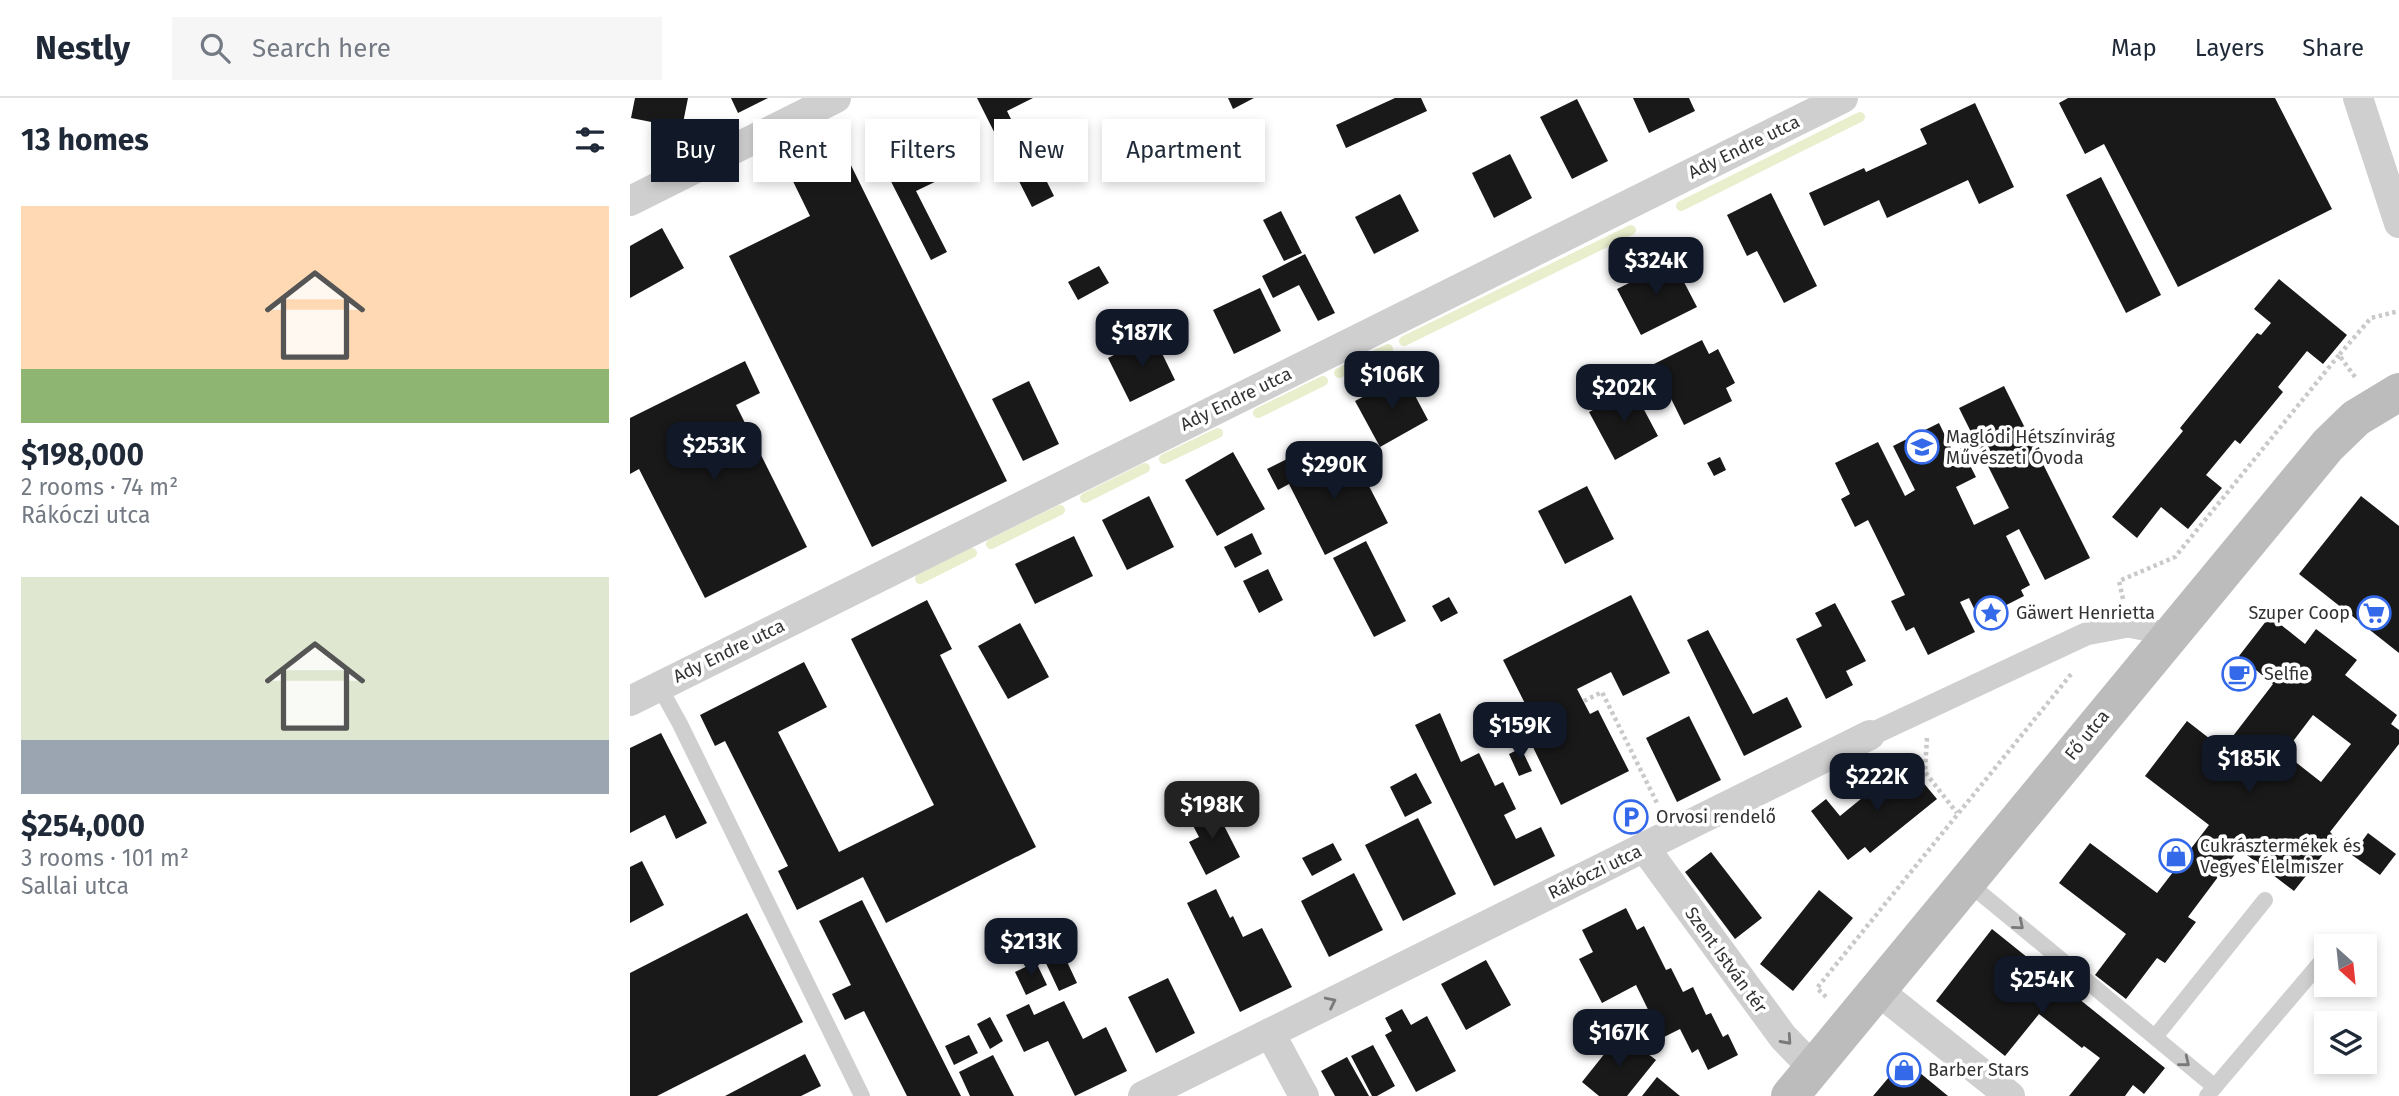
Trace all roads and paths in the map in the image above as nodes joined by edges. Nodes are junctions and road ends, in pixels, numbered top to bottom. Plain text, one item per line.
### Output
1 (836, 98) edge
2 (1843, 98) edge
3 (2358, 98) edge
4 (2394, 191) edge
5 (630, 201) edge
6 (2399, 223) edge
7 (2399, 311) edge
8 (2339, 355) junction
9 (2387, 399) edge
10 (2128, 626) junction
11 (2085, 634) junction
12 (2169, 634) junction
13 (659, 686) junction
14 (630, 701) edge
15 (1584, 701) dead end
16 (1916, 713) junction
17 (1870, 735) joint
18 (1957, 813) junction
19 (1672, 833) junction
20 (1644, 847) junction
21 (1967, 882) junction
22 (2265, 900) dead end
23 (2314, 970) edge
24 (1877, 990) junction
25 (1852, 1021) junction
26 (1270, 1033) junction
27 (2155, 1037) junction
28 (1802, 1082) edge
29 (2211, 1091) edge
30 (862, 1096) edge
31 (1143, 1096) edge
32 (1304, 1096) edge
33 (2010, 1096) edge

1 - 5 street
2 - 13 street, Ady Endre utca
3 - 4 street
4 - 6 street
7 - 8 path
8 - 9 path
8 - 10 path
9 - 12 main road, Fő utca
10 - 11 street, Rákóczi utca
10 - 12 street, Rákóczi utca
11 - 16 street, Rákóczi utca
11 - 18 path
12 - 21 main road, Fő utca
13 - 14 street, Ady Endre utca
13 - 30 lane
15 - 19 path
16 - 17 street, Rákóczi utca
16 - 18 path
17 - 19 street, Rákóczi utca
18 - 25 path
19 - 20 street, Rákóczi utca
26 -> 20 street, Rákóczi utca
20 -> 28 street, Szent István tér
21 - 24 main road, Fő utca
21 -> 27 lane
22 - 27 lane
23 - 29 lane
24 - 25 main road, Fő utca
24 - 33 street
25 - 28 main road, Fő utca
26 - 31 street, Rákóczi utca
26 - 32 street
27 -> 29 lane

